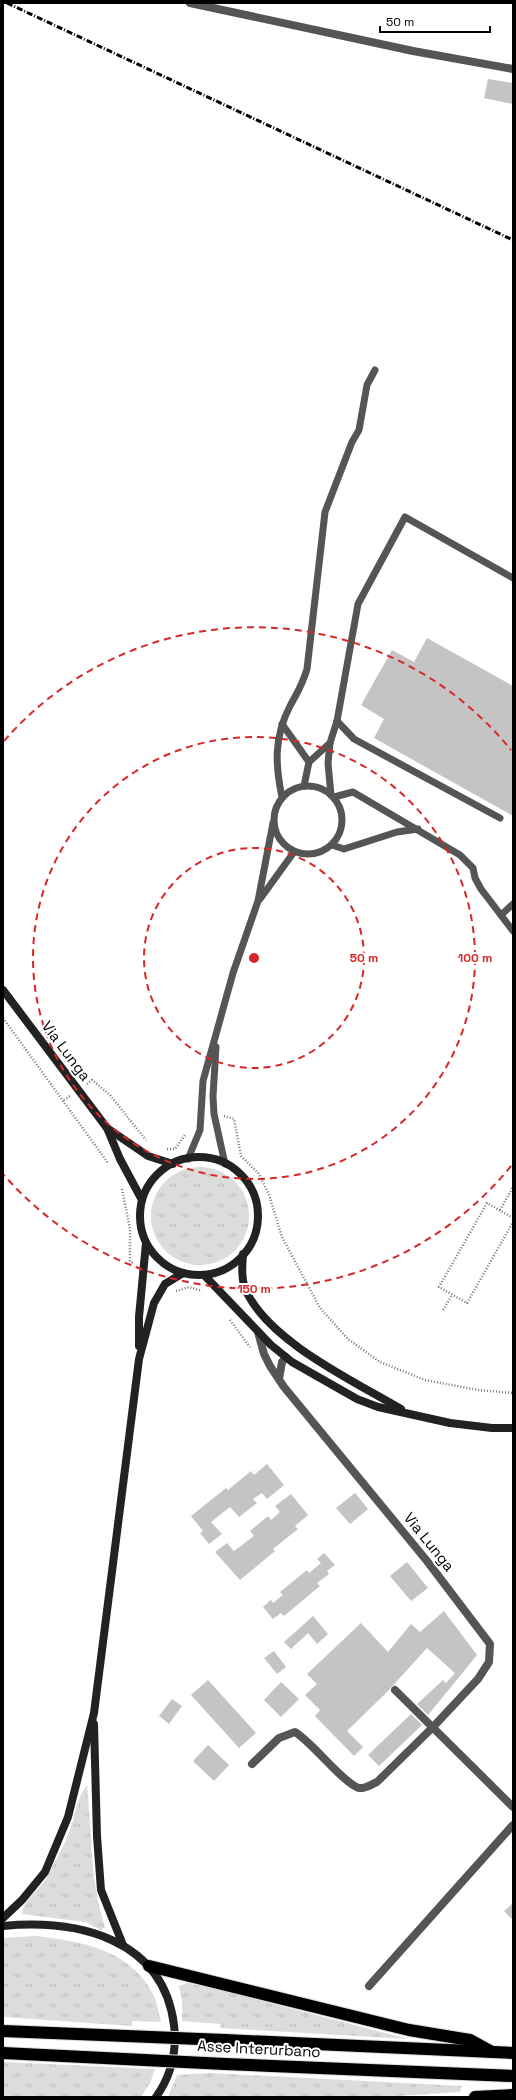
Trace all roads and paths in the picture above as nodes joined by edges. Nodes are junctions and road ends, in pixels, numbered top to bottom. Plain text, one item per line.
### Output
1 (190, 3) edge
2 (513, 69) edge
3 (375, 370) dead end
4 (513, 578) edge
5 (337, 721) junction
6 (282, 724) junction
7 (330, 743) junction
8 (309, 762) junction
9 (304, 786) junction
10 (332, 796) junction
11 (282, 797) junction
12 (500, 818) dead end
13 (273, 823) junction
14 (418, 829) junction
15 (332, 845) junction
16 (294, 852) junction
17 (258, 901) junction
18 (513, 904) edge
19 (501, 915) junction
20 (513, 931) edge
21 (3, 990) edge
22 (3, 1018) edge
23 (216, 1034) junction
24 (78, 1090) junction
25 (64, 1100) dead end
26 (214, 1114) junction
27 (107, 1128) junction
28 (188, 1129) dead end
29 (148, 1143) dead end
30 (160, 1150) dead end
31 (188, 1159) junction
32 (173, 1164) junction
33 (225, 1164) junction
34 (513, 1187) edge
35 (142, 1200) junction
36 (500, 1210) junction
37 (513, 1218) edge
38 (513, 1222) edge
39 (146, 1243) junction
40 (243, 1254) junction
41 (183, 1273) junction
42 (204, 1275) junction
43 (452, 1295) junction
44 (443, 1310) dead end
45 (258, 1332) junction
46 (286, 1357) junction
47 (139, 1359) junction
48 (279, 1379) junction
49 (513, 1393) edge
50 (405, 1412) junction
51 (513, 1428) edge
52 (395, 1690) dead end
53 (94, 1713) junction
54 (433, 1727) junction
55 (252, 1764) dead end
56 (513, 1807) edge
57 (513, 1825) edge
58 (3, 1918) edge
59 (3, 1926) edge
60 (123, 1945) junction
61 (149, 1966) junction
62 (369, 1986) dead end
63 (3, 2031) edge
64 (492, 2052) junction
65 (3, 2053) edge
66 (513, 2053) edge
67 (513, 2076) edge
68 (513, 2095) edge
69 (156, 2097) edge
70 (475, 2097) edge

1 - 2 street
3 - 6 lane
4 - 5 lane
5 - 7 lane
5 - 12 lane
6 - 8 lane
6 - 11 lane
7 - 8 lane
7 - 10 lane
8 - 9 lane
9 - 10 lane
9 - 11 lane
10 - 14 lane
10 - 15 lane
11 - 13 lane
13 - 16 lane
13 - 17 lane
14 - 15 lane
14 - 19 lane
15 - 16 lane
16 - 17 lane
17 - 23 lane
18 - 19 lane
19 - 20 lane
21 - 24 main road, Via Lunga
22 - 25 path
23 - 26 lane
23 - 31 lane
24 - 27 main road, Via Lunga
24 - 29 path
26 - 33 lane
26 - 49 path
27 - 32 main road, Via Lunga
27 - 35 main road, Via Lunga
28 - 30 path
31 - 32 main road, Via Lunga
31 - 33 main road, Via Lunga
32 - 35 main road, Via Lunga
33 - 40 main road, Via Lunga
34 - 36 path
35 - 39 main road, Via Lunga
36 - 37 path
36 - 43 path
38 - 43 path
39 - 41 main road, Via Lunga
39 - 47 main road
40 - 42 main road, Via Lunga
40 - 50 main road, Via Lunga
41 - 42 main road, Via Lunga
41 - 47 main road
42 - 45 main road, Via Lunga
43 - 44 path
45 - 46 main road, Via Lunga
45 - 48 street, Via Lunga
46 - 48 street
46 - 50 main road, Via Lunga
47 - 53 main road
48 - 54 street, Via Lunga
50 - 51 main road, Via Lunga
52 - 54 street
53 - 58 main road
53 - 60 main road
54 - 55 street, Via Lunga
54 - 56 street
57 - 62 street
59 - 60 main road
60 - 61 main road
61 - 64 highway
61 - 69 main road
63 - 64 highway, Asse Interurbano, bridge
64 - 66 highway, Asse Interurbano
65 - 67 highway, Asse Interurbano, bridge
68 - 70 highway

